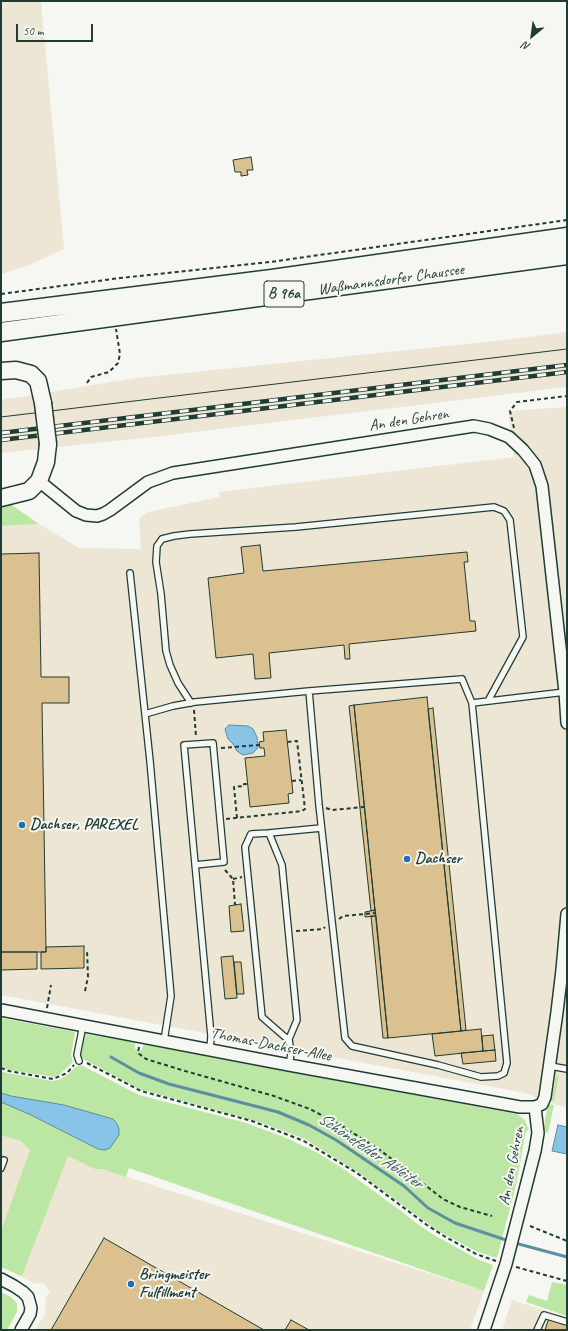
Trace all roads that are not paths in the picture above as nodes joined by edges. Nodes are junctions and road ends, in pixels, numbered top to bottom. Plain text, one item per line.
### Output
1 (567, 237) edge
2 (567, 255) edge
3 (1, 313) edge
4 (1, 332) edge
5 (1, 371) edge
6 (39, 481) junction
7 (1, 498) edge
8 (130, 573) dead end
9 (309, 692) junction
10 (565, 692) junction
11 (488, 701) junction
12 (192, 703) junction
13 (472, 703) junction
14 (145, 714) junction
15 (567, 723) edge
16 (321, 828) junction
17 (269, 833) junction
18 (195, 865) junction
19 (567, 914) edge
20 (1, 1010) edge
21 (83, 1025) junction
22 (289, 1039) junction
23 (164, 1040) junction
24 (210, 1050) junction
25 (79, 1061) road end
26 (289, 1065) junction
27 (550, 1066) junction
28 (567, 1069) edge
29 (536, 1107) junction
30 (4, 1160) dead end
31 (1, 1168) edge
32 (1, 1279) edge
33 (567, 1322) edge
34 (21, 1330) edge
35 (484, 1330) edge
36 (536, 1330) edge

1 - 3 main road, Waßmannsdorfer Chaussee / B 96a
2 - 4 main road, Waßmannsdorfer Chaussee / B 96a
5 - 6 street, bridge
6 - 7 street
6 - 10 street, An den Gehren
8 - 14 lane
9 - 12 lane
9 - 13 lane
9 - 16 lane
10 - 11 lane
10 - 15 street, An den Gehren
11 - 12 lane
11 - 13 lane
12 - 14 lane
13 - 16 lane
14 - 23 lane
16 - 17 lane
17 - 22 lane
17 - 22 lane
18 - 18 lane
18 - 24 lane
19 - 27 street, An den Gehren
20 - 21 street, Thomas-Dachser-Allee
21 - 23 street, Thomas-Dachser-Allee
21 - 25 lane
22 - 26 lane
23 - 24 street, Thomas-Dachser-Allee
24 - 26 street, Thomas-Dachser-Allee
26 - 29 street, Thomas-Dachser-Allee
27 - 28 lane
27 - 29 street, An den Gehren
29 - 35 street, An den Gehren
30 - 31 lane
32 - 34 street
33 - 36 lane

